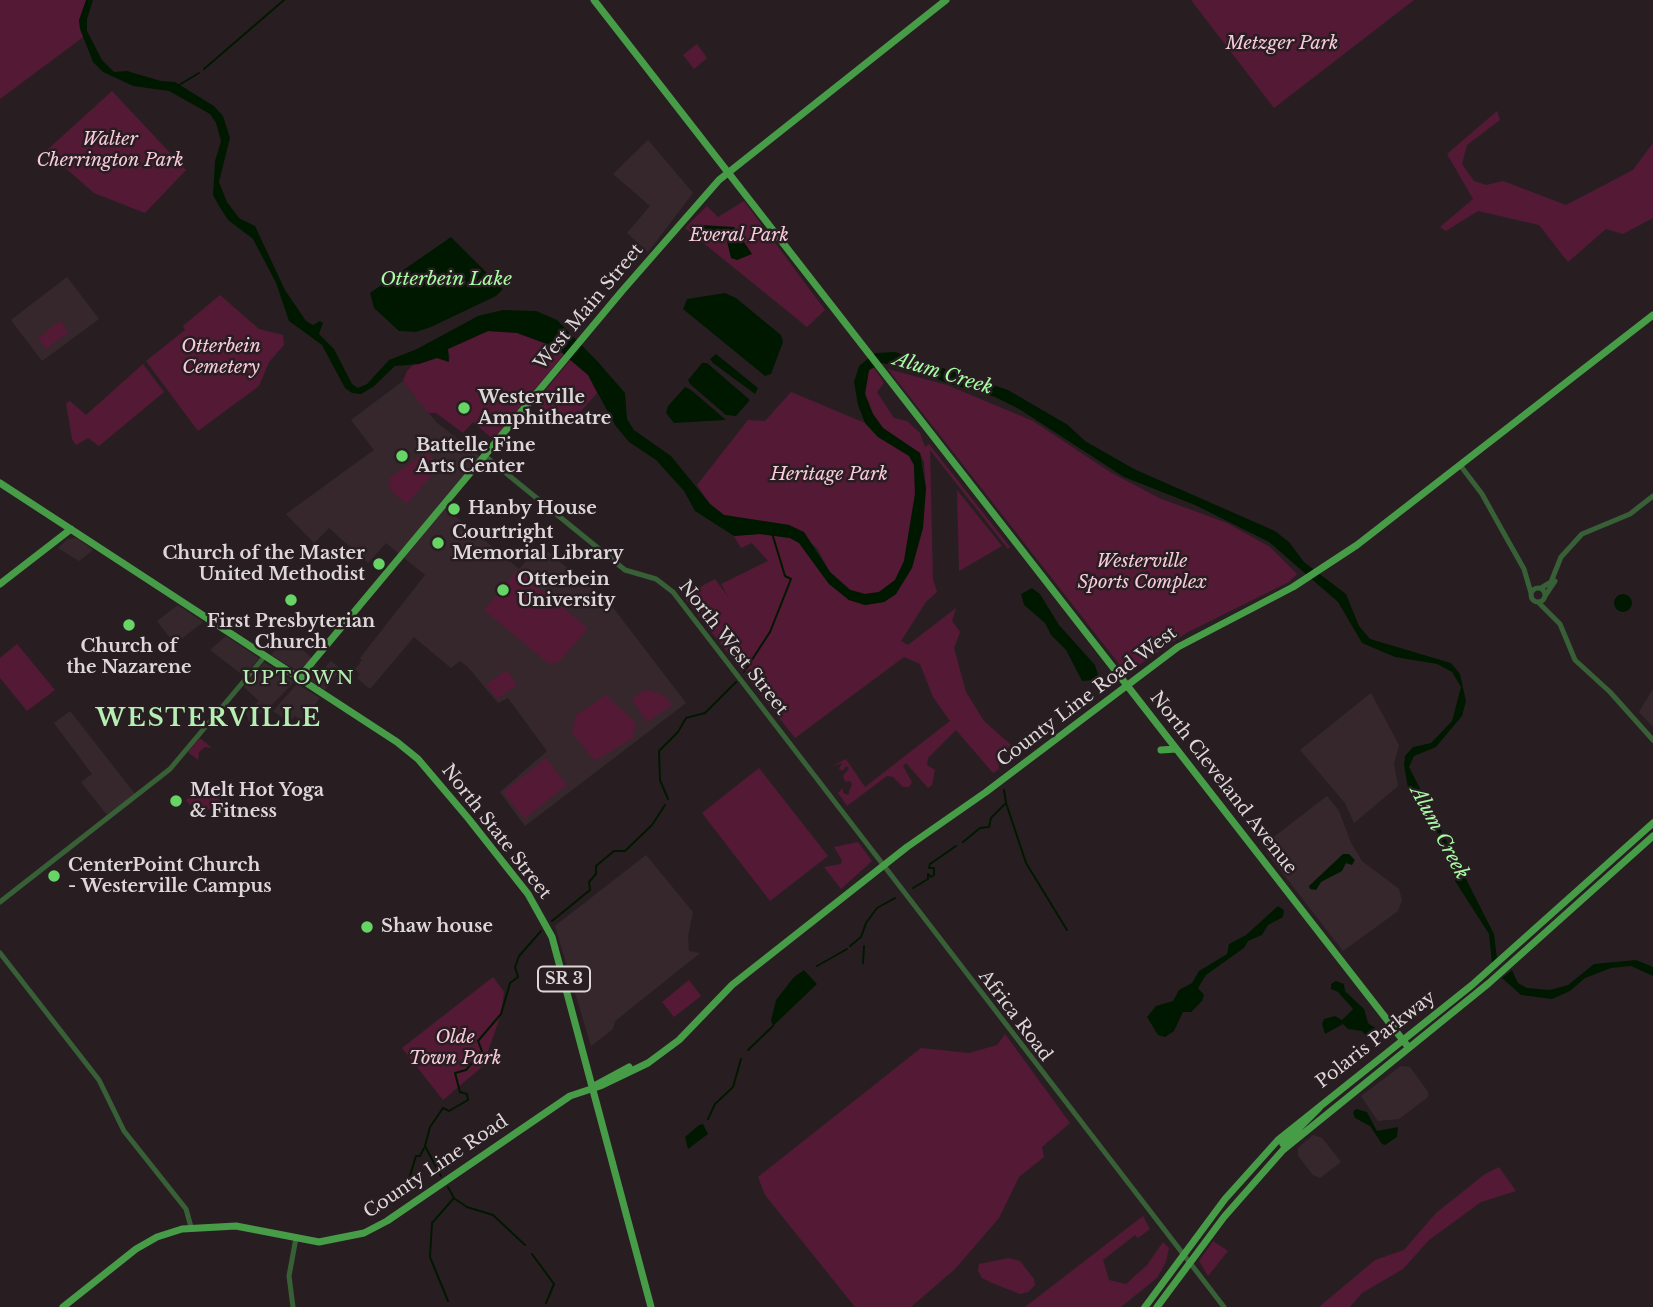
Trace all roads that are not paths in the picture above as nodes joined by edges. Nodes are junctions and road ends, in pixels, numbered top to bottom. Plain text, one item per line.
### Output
1 (594, 0) edge
2 (946, 0) edge
3 (728, 172) junction
4 (1653, 315) edge
5 (485, 456) junction
6 (1460, 465) junction
7 (0, 483) edge
8 (1653, 498) edge
9 (71, 529) junction
10 (1524, 569) junction
11 (0, 583) edge
12 (1540, 588) junction
13 (1531, 593) junction
14 (1545, 596) junction
15 (1538, 602) junction
16 (265, 656) junction
17 (1582, 667) junction
18 (299, 678) junction
19 (1126, 684) junction
20 (1167, 736) junction
21 (788, 739) joint
22 (1653, 740) edge
23 (1176, 749) junction
24 (1653, 823) edge
25 (1653, 836) edge
26 (883, 866) junction
27 (0, 902) edge
28 (0, 953) edge
29 (1403, 1040) junction
30 (1409, 1048) junction
31 (659, 1055) junction
32 (638, 1063) junction
33 (627, 1073) junction
34 (592, 1087) junction
35 (1320, 1104) junction
36 (1280, 1153) junction
37 (191, 1227) junction
38 (296, 1238) junction
39 (1183, 1255) junction
40 (1190, 1264) junction
41 (63, 1307) edge
42 (293, 1307) edge
43 (651, 1307) edge
44 (1145, 1307) edge
45 (1157, 1307) edge
46 (1224, 1307) edge

1 - 3 main road, North Cleveland Avenue
2 - 3 main road, West Main Street
3 - 5 main road, West Main Street
3 - 19 main road, North Cleveland Avenue
4 - 6 main road, County Line Road West
5 - 18 main road, West Main Street
5 - 21 street, North West Street
6 - 10 street
6 - 19 main road, County Line Road West
7 - 9 main road, SR 3
8 - 12 street
8 - 14 street
9 - 11 main road
9 - 16 main road, SR 3
10 - 12 street
10 - 13 street
12 - 13 street
12 - 14 street
13 - 15 street
14 - 15 street
14 - 17 street
15 - 17 street
16 - 18 main road, North State Street / SR 3
16 - 27 street
17 - 22 street
18 - 34 main road, North State Street / SR 3
19 - 20 main road, North Cleveland Avenue
19 - 26 main road, County Line Road West
20 - 23 main road, North Cleveland Avenue
20 - 23 main road
21 - 26 street, Africa Road
23 - 29 main road, North Cleveland Avenue
24 - 29 main road, Polaris Parkway
25 - 30 main road, Polaris Parkway
26 - 31 main road, County Line Road West
26 - 39 street, Africa Road
28 - 37 street
29 - 30 main road, North Cleveland Avenue
29 - 35 main road, Polaris Parkway
30 - 36 main road, Polaris Parkway
31 - 32 main road, County Line Road West
31 - 33 main road, County Line Road West
32 - 33 main road
32 - 34 main road, County Line Road West
33 - 34 main road, County Line Road West
34 - 38 main road, County Line Road
34 - 43 main road, North State Street / SR 3
35 - 36 main road
35 - 39 main road, Polaris Parkway
36 - 40 main road, Polaris Parkway
37 - 38 main road, County Line Road
37 - 41 main road, County Line Road
38 - 42 street
39 - 40 street, Africa Road
39 - 44 main road, Polaris Parkway
40 - 45 main road, Polaris Parkway
40 - 46 street, Africa Road

